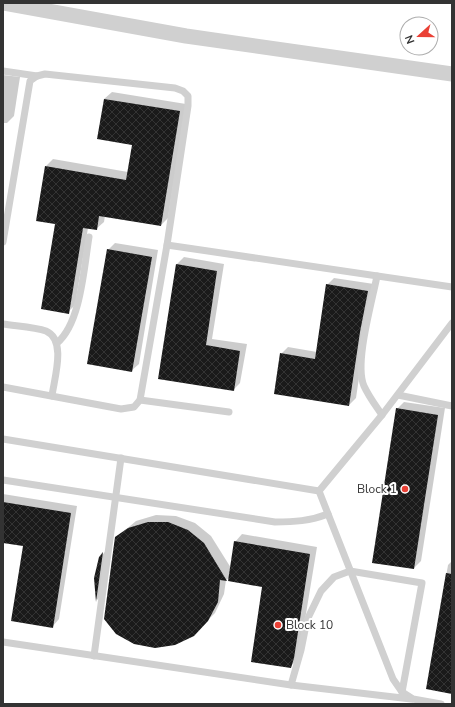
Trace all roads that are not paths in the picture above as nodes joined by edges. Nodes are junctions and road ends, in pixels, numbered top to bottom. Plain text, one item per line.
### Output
1 (4, 3) edge
2 (3, 71) edge
3 (452, 74) edge
4 (37, 76) junction
5 (89, 237) dead end
6 (3, 242) edge
7 (167, 245) junction
8 (377, 276) junction
9 (452, 288) edge
10 (3, 324) edge
11 (452, 324) edge
12 (57, 343) junction
13 (3, 387) edge
14 (398, 395) junction
15 (52, 396) junction
16 (140, 400) junction
17 (452, 406) edge
18 (229, 412) dead end
19 (382, 415) junction
20 (3, 439) edge
21 (121, 458) junction
22 (3, 480) edge
23 (319, 491) junction
24 (116, 498) junction
25 (328, 514) junction
26 (350, 570) junction
27 (3, 642) edge
28 (94, 656) junction
29 (291, 685) junction
30 (402, 692) junction
31 (413, 699) junction
32 (441, 704) edge

1 - 3 street
2 - 4 lane
4 - 6 lane
4 - 7 lane
5 - 12 lane
7 - 8 lane
7 - 16 lane
8 - 9 lane
8 - 19 lane
10 - 12 lane
11 - 14 lane
12 - 15 lane
13 - 15 lane
14 - 17 lane
14 - 19 lane
15 - 16 lane
16 - 18 lane
19 - 23 lane
20 - 21 lane
21 - 23 lane
21 - 24 lane
22 - 24 lane
23 - 25 lane
24 - 25 lane
24 - 28 lane
25 - 26 lane
26 - 29 lane
26 - 30 lane
26 - 30 lane
27 - 28 lane
28 - 29 lane
29 - 31 lane
30 - 31 lane
31 - 32 lane

